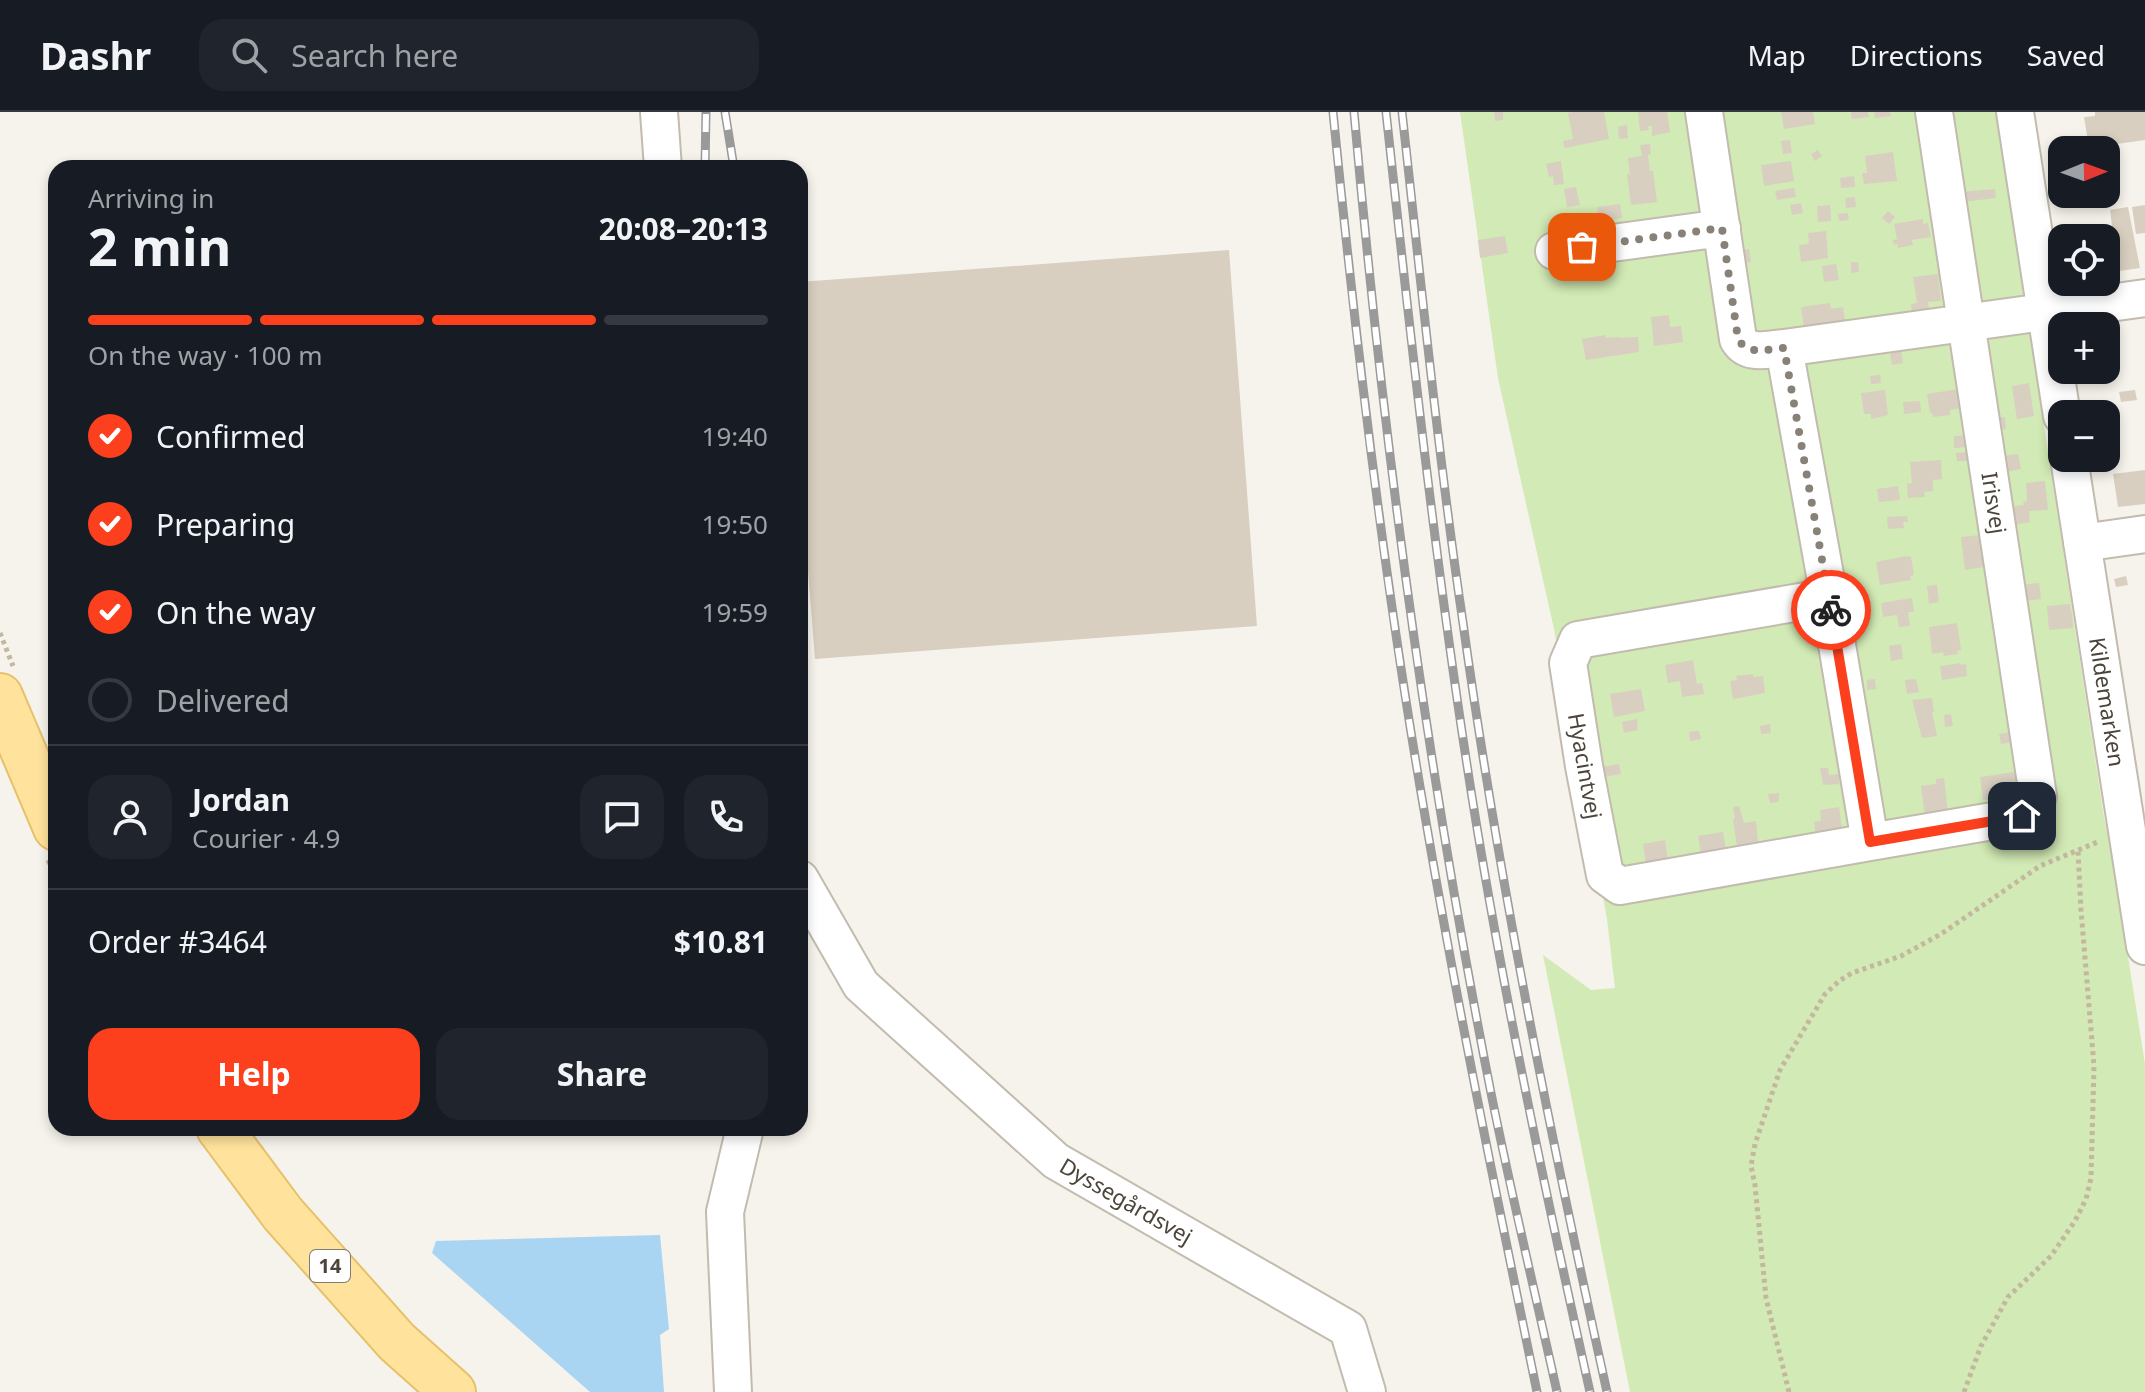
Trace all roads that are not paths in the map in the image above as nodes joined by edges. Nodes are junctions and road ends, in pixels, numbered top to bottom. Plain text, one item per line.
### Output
1 (659, 112) edge
2 (1704, 112) edge
3 (1934, 112) edge
4 (2015, 112) edge
5 (662, 160) edge
6 (1722, 228) junction
7 (1554, 251) dead end
8 (2145, 298) edge
9 (2045, 313) junction
10 (1967, 323) junction
11 (1784, 348) junction
12 (2059, 400) edge
13 (2071, 472) edge
14 (2145, 534) edge
15 (2082, 543) junction
16 (1829, 597) junction
17 (0, 696) edge
18 (2132, 776) edge
19 (48, 809) edge
20 (1950, 828) joint
21 (1870, 842) junction
22 (808, 893) edge
23 (2145, 946) edge
24 (225, 1136) edge
25 (743, 1136) edge
26 (453, 1392) edge
27 (733, 1392) edge
28 (1367, 1392) edge

1 - 5 street
2 - 6 street
3 - 10 street, Irisvej
4 - 9 street
6 - 7 street
6 - 11 street
8 - 9 street
9 - 10 street
9 - 12 street
10 - 11 street
10 - 20 street, Irisvej
11 - 16 street
13 - 15 street, Kildemarken
14 - 15 street
15 - 18 street, Kildemarken
16 - 21 street
16 - 21 street, Hyacintvej
17 - 19 main road
18 - 23 street, Kildemarken
20 - 21 street, Hyacintvej
22 - 28 street, Dyssegårdsvej
24 - 26 main road, 14
25 - 27 street

